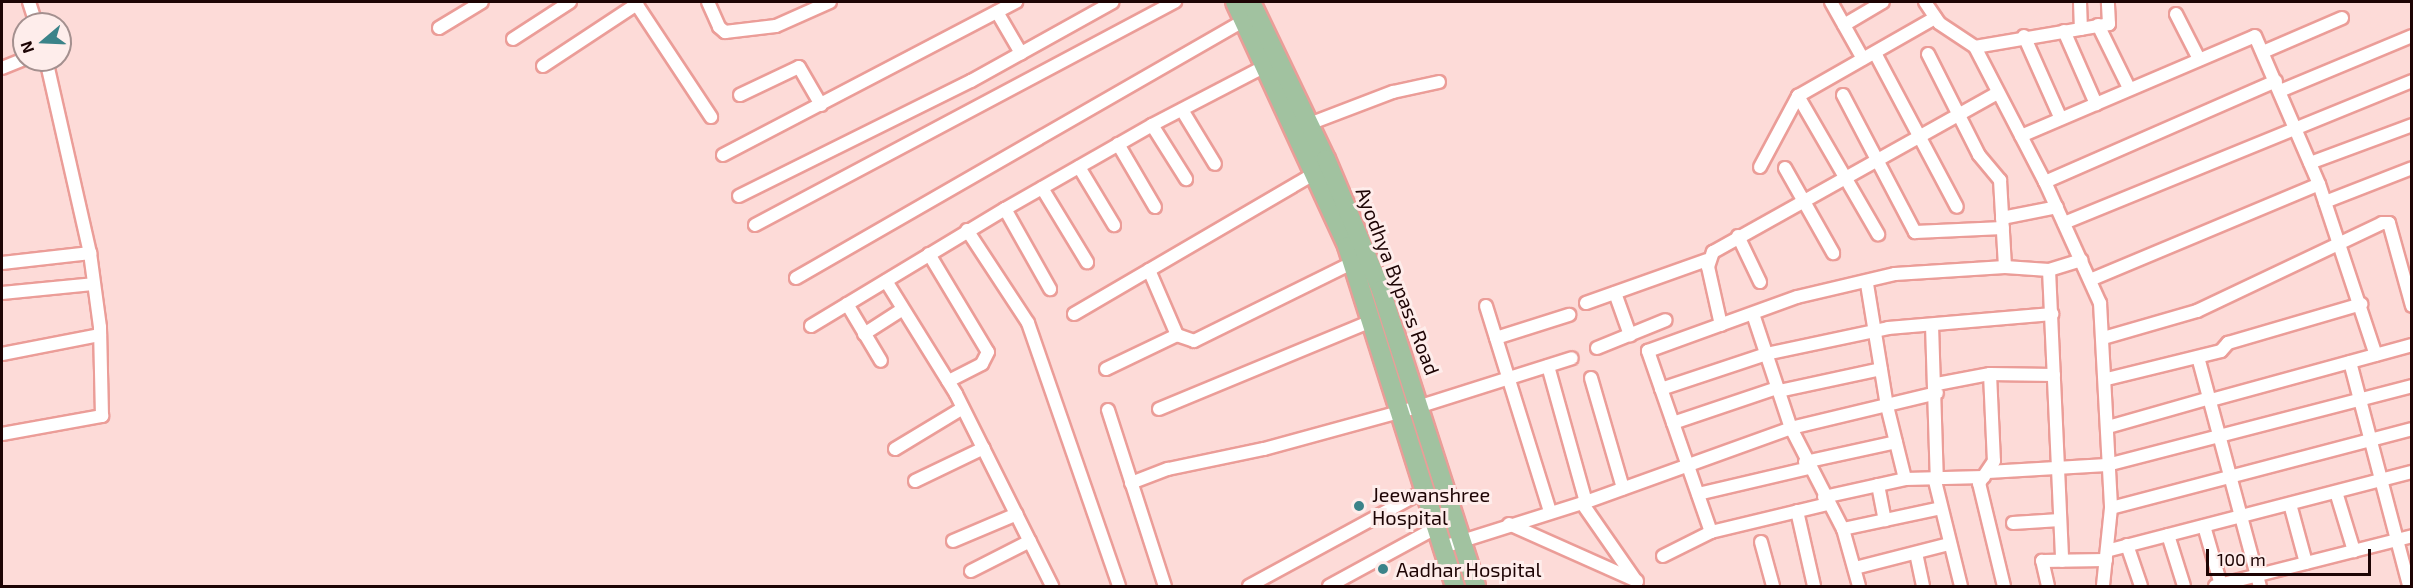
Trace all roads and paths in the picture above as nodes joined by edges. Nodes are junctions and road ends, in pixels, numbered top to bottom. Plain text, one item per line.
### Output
1 (482, 2) edge
2 (570, 2) edge
3 (708, 2) edge
4 (830, 2) edge
5 (1016, 2) edge
6 (1113, 2) edge
7 (1175, 2) edge
8 (1235, 2) edge
9 (1831, 2) edge
10 (1883, 2) edge
11 (1925, 2) edge
12 (2080, 2) edge
13 (2109, 2) edge
14 (636, 3) edge
15 (554, 6) edge
16 (997, 12) junction
17 (1250, 12) edge
18 (2176, 14) dead end
19 (1935, 18) junction
20 (2342, 18) dead end
21 (1844, 25) junction
22 (2098, 25) junction
23 (439, 28) dead end
24 (2081, 29) junction
25 (2064, 31) junction
26 (2024, 36) junction
27 (2412, 36) edge
28 (513, 39) dead end
29 (1975, 47) junction
30 (2263, 52) junction
31 (1021, 53) junction
32 (1875, 53) junction
33 (1928, 54) dead end
34 (1863, 59) junction
35 (2199, 59) junction
36 (1271, 63) junction
37 (543, 66) dead end
38 (49, 72) edge
39 (2412, 81) edge
40 (1439, 82) dead end
41 (2278, 86) junction
42 (2129, 88) junction
43 (1997, 93) junction
44 (740, 95) dead end
45 (1843, 95) dead end
46 (1798, 96) junction
47 (2096, 104) junction
48 (821, 105) junction
49 (1182, 110) junction
50 (1960, 112) junction
51 (711, 117) dead end
52 (2060, 117) junction
53 (1310, 124) junction
54 (1152, 125) junction
55 (2412, 125) edge
56 (2295, 126) junction
57 (1918, 135) junction
58 (2021, 136) junction
59 (1119, 144) junction
60 (723, 154) dead end
61 (1877, 158) junction
62 (1215, 164) dead end
63 (2310, 164) junction
64 (1079, 167) junction
65 (1760, 167) dead end
66 (1785, 168) dead end
67 (2412, 168) edge
68 (1314, 174) junction
69 (1843, 177) junction
70 (1186, 179) dead end
71 (2044, 182) junction
72 (2319, 184) junction
73 (1042, 188) junction
74 (739, 196) dead end
75 (1803, 200) junction
76 (2325, 202) junction
77 (1155, 207) dead end
78 (1957, 207) dead end
79 (2057, 207) junction
80 (1005, 208) junction
81 (2003, 223) junction
82 (2064, 224) junction
83 (755, 225) dead end
84 (1114, 225) dead end
85 (967, 230) junction
86 (1878, 234) dead end
87 (1738, 236) junction
88 (2340, 242) junction
89 (90, 253) junction
90 (1833, 253) dead end
91 (929, 254) junction
92 (1707, 260) junction
93 (2081, 260) junction
94 (1087, 262) dead end
95 (2, 263) edge
96 (1353, 263) junction
97 (2406, 265) edge
98 (2005, 267) junction
99 (1149, 270) junction
100 (2049, 270) junction
101 (796, 278) dead end
102 (886, 280) junction
103 (2090, 280) junction
104 (1760, 282) dead end
105 (93, 284) junction
106 (1867, 284) junction
107 (1050, 289) dead end
108 (2, 293) edge
109 (1615, 293) junction
110 (1586, 303) dead end
111 (847, 304) junction
112 (2361, 304) junction
113 (1486, 306) dead end
114 (2412, 306) edge
115 (903, 309) junction
116 (1074, 314) dead end
117 (1753, 314) junction
118 (2052, 314) junction
119 (1569, 315) dead end
120 (1666, 320) dead end
121 (1371, 321) junction
122 (1721, 325) junction
123 (1932, 325) junction
124 (812, 326) dead end
125 (1876, 330) junction
126 (864, 334) junction
127 (100, 335) junction
128 (1177, 335) junction
129 (1630, 335) junction
130 (1496, 338) junction
131 (2103, 338) junction
132 (2412, 345) edge
133 (1597, 348) dead end
134 (2, 354) edge
135 (1766, 354) junction
136 (2376, 355) junction
137 (2198, 357) junction
138 (1572, 358) dead end
139 (881, 361) dead end
140 (2350, 362) junction
141 (1548, 366) junction
142 (1106, 369) dead end
143 (1881, 369) junction
144 (1990, 374) junction
145 (2054, 375) junction
146 (1591, 378) dead end
147 (2107, 379) junction
148 (1507, 380) junction
149 (948, 381) junction
150 (2412, 386) edge
151 (1661, 389) junction
152 (1778, 389) junction
153 (1937, 389) junction
154 (2210, 399) junction
155 (2360, 401) junction
156 (1421, 406) junction
157 (1887, 406) junction
158 (963, 408) junction
159 (1159, 409) dead end
160 (1108, 410) dead end
161 (1402, 411) junction
162 (1673, 423) junction
163 (2108, 427) junction
164 (1791, 428) junction
165 (2412, 429) edge
166 (2, 434) edge
167 (2221, 437) junction
168 (2370, 440) junction
169 (1896, 442) junction
170 (984, 448) junction
171 (895, 449) dead end
172 (1688, 465) junction
173 (1807, 465) junction
174 (2107, 465) junction
175 (2058, 470) junction
176 (2412, 472) edge
177 (1986, 475) junction
178 (1905, 479) junction
179 (2231, 479) junction
180 (915, 481) dead end
181 (1936, 481) junction
182 (2381, 481) junction
183 (1131, 483) junction
184 (1878, 485) junction
185 (1623, 488) junction
186 (1426, 490) junction
187 (2336, 492) junction
188 (1698, 494) junction
189 (1826, 500) junction
190 (1584, 502) junction
191 (2290, 504) junction
192 (1941, 508) junction
193 (2111, 508) junction
194 (1797, 511) junction
195 (1550, 512) junction
196 (1017, 514) junction
197 (2241, 516) junction
198 (1885, 520) junction
199 (2060, 520) junction
200 (2013, 523) dead end
201 (1509, 524) junction
202 (2204, 526) junction
203 (1437, 527) junction
204 (1843, 529) junction
205 (1711, 532) junction
206 (2168, 535) junction
207 (2412, 536) edge
208 (1463, 538) junction
209 (2397, 540) junction
210 (1030, 541) junction
211 (952, 542) dead end
212 (1761, 542) dead end
213 (1949, 544) junction
214 (2127, 545) junction
215 (1443, 546) junction
216 (2354, 551) junction
217 (1916, 553) junction
218 (2108, 555) junction
219 (1663, 556) dead end
220 (2062, 561) junction
221 (2306, 563) junction
222 (1855, 568) junction
223 (971, 571) dead end
224 (2258, 581) edge
225 (2409, 582) edge
226 (1637, 584) edge
227 (1052, 586) edge
228 (1119, 586) edge
229 (1165, 586) edge
230 (1249, 586) edge
231 (1329, 586) edge
232 (1453, 586) edge
233 (1476, 586) edge
234 (1773, 586) edge
235 (1814, 586) edge
236 (1859, 586) edge
237 (1923, 586) edge
238 (1961, 586) edge
239 (2004, 586) edge
240 (2048, 586) edge
241 (2103, 586) edge
242 (2141, 586) edge
243 (2184, 586) edge
244 (2218, 586) edge

1 - 23 street
2 - 15 street
3 - 4 street
5 - 16 street
6 - 31 street
7 - 83 street
8 - 17 main road, Ayodhya Bypass Road
9 - 21 street
10 - 21 street
11 - 19 street
12 - 24 street
13 - 22 street
14 - 37 street
14 - 51 street
15 - 28 street
16 - 31 street
16 - 48 street
17 - 36 main road, Ayodhya Bypass Road
17 - 101 street
18 - 35 street
19 - 29 street
19 - 32 street
20 - 30 street
21 - 34 street
22 - 24 street
22 - 42 street
24 - 25 street
25 - 26 street
25 - 47 street
26 - 29 street
26 - 52 street
27 - 41 street
29 - 43 street
30 - 35 street
30 - 41 street
31 - 74 street
32 - 34 street
32 - 57 street
33 - 50 street
34 - 46 street
35 - 42 street
36 - 49 street
36 - 53 main road, Ayodhya Bypass Road
36 - 68 main road, Ayodhya Bypass Road
38 - 89 street
39 - 56 street
40 - 53 street
41 - 56 street
41 - 71 street
42 - 47 street
43 - 50 street
43 - 58 street
44 - 48 street
45 - 61 street
46 - 65 street
46 - 69 street
47 - 52 street
48 - 60 street
49 - 54 street
49 - 62 street
50 - 57 street
50 - 81 street
52 - 58 street
53 - 156 main road, Ayodhya Bypass Road
54 - 59 street
54 - 70 street
55 - 63 street
56 - 63 street
56 - 82 street
57 - 61 street
57 - 78 street
58 - 71 street
59 - 64 street
59 - 77 street
61 - 69 street
61 - 81 street
63 - 72 street
64 - 73 street
64 - 84 street
66 - 75 street
67 - 76 street
68 - 96 main road, Ayodhya Bypass Road
68 - 99 street
69 - 75 street
69 - 86 street
71 - 79 street
72 - 76 street
72 - 103 street
73 - 80 street
73 - 94 street
75 - 87 street
75 - 90 street
76 - 88 street
79 - 81 street
79 - 82 street
80 - 85 street
80 - 107 street
81 - 98 street
82 - 93 street
85 - 91 street
85 - 228 street
87 - 92 street
87 - 104 street
88 - 97 street
88 - 112 street
88 - 131 street
89 - 95 street
89 - 105 street
91 - 102 street
91 - 149 street
92 - 109 street
92 - 122 street
93 - 100 street
93 - 103 street
96 - 121 main road, Ayodhya Bypass Road
96 - 128 street
97 - 114 street
98 - 100 street
98 - 106 street
99 - 116 street
99 - 128 street
100 - 118 street
102 - 111 street
102 - 115 street
103 - 131 street
105 - 108 street
105 - 127 street
106 - 117 street
106 - 125 street
109 - 110 street
109 - 129 street
111 - 124 street
111 - 126 street
112 - 136 street
112 - 137 street
113 - 130 street
115 - 126 street
115 - 149 street
117 - 122 street
117 - 135 street
118 - 123 street
118 - 145 street
119 - 130 street
120 - 129 street
121 - 159 street
121 - 161 main road, Ayodhya Bypass Road
122 - 151 street
123 - 125 street
123 - 153 street
125 - 135 street
125 - 143 street
126 - 139 street
127 - 134 street
127 - 166 street
128 - 142 street
129 - 133 street
130 - 148 street
131 - 147 street
132 - 136 street
135 - 151 street
135 - 152 street
136 - 140 street
137 - 147 street
137 - 154 street
138 - 141 street
140 - 154 street
140 - 155 street
141 - 148 street
141 - 190 street
143 - 152 street
143 - 157 street
144 - 145 street
144 - 153 street
144 - 177 street
145 - 175 street
146 - 185 street
147 - 163 street
148 - 156 street
148 - 195 street
149 - 158 street
150 - 155 street
151 - 162 street
152 - 162 street
152 - 164 street
153 - 157 street
153 - 181 street
154 - 163 street
154 - 167 street
155 - 167 street
155 - 168 street
156 - 161 street
156 - 208 main road, Ayodhya Bypass Road
157 - 164 street
157 - 169 street
158 - 170 street
158 - 171 street
160 - 183 street
161 - 183 street
161 - 186 main road, Ayodhya Bypass Road
162 - 172 street
163 - 174 street
164 - 172 street
164 - 173 street
165 - 168 street
167 - 174 street
167 - 179 street
168 - 179 street
168 - 182 street
169 - 173 street
169 - 178 street
170 - 180 street
170 - 196 street
172 - 185 street
172 - 188 street
173 - 188 street
173 - 189 street
174 - 175 street
174 - 193 street
175 - 177 street
175 - 199 street
176 - 182 street
177 - 181 street
177 - 239 street
178 - 181 street
178 - 184 street
179 - 193 street
179 - 197 street
181 - 192 street
182 - 187 street
182 - 209 street
183 - 229 street
184 - 189 street
184 - 198 street
185 - 190 street
186 - 203 main road, Ayodhya Bypass Road
186 - 230 street
187 - 191 street
187 - 216 street
188 - 205 street
189 - 194 street
189 - 204 street
190 - 195 street
190 - 226 street
191 - 197 street
191 - 221 street
192 - 198 street
192 - 213 street
193 - 218 street
194 - 205 street
194 - 235 street
195 - 201 street
196 - 210 street
196 - 211 street
197 - 202 street
197 - 224 street
198 - 204 street
199 - 200 street
199 - 220 street
201 - 208 street
201 - 226 street
202 - 206 street
202 - 244 street
203 - 215 main road, Ayodhya Bypass Road
203 - 231 street
204 - 222 street
205 - 219 street
206 - 214 street
206 - 243 street
207 - 209 street
208 - 215 street
208 - 233 main road, Ayodhya Bypass Road
209 - 216 street
209 - 225 street
210 - 223 street
210 - 227 street
212 - 234 street
213 - 217 street
213 - 238 street
214 - 218 street
214 - 242 street
215 - 232 main road, Ayodhya Bypass Road
216 - 221 street
217 - 222 street
217 - 237 street
218 - 220 street
218 - 241 street
220 - 240 street
221 - 224 street
222 - 236 street
224 - 244 street

